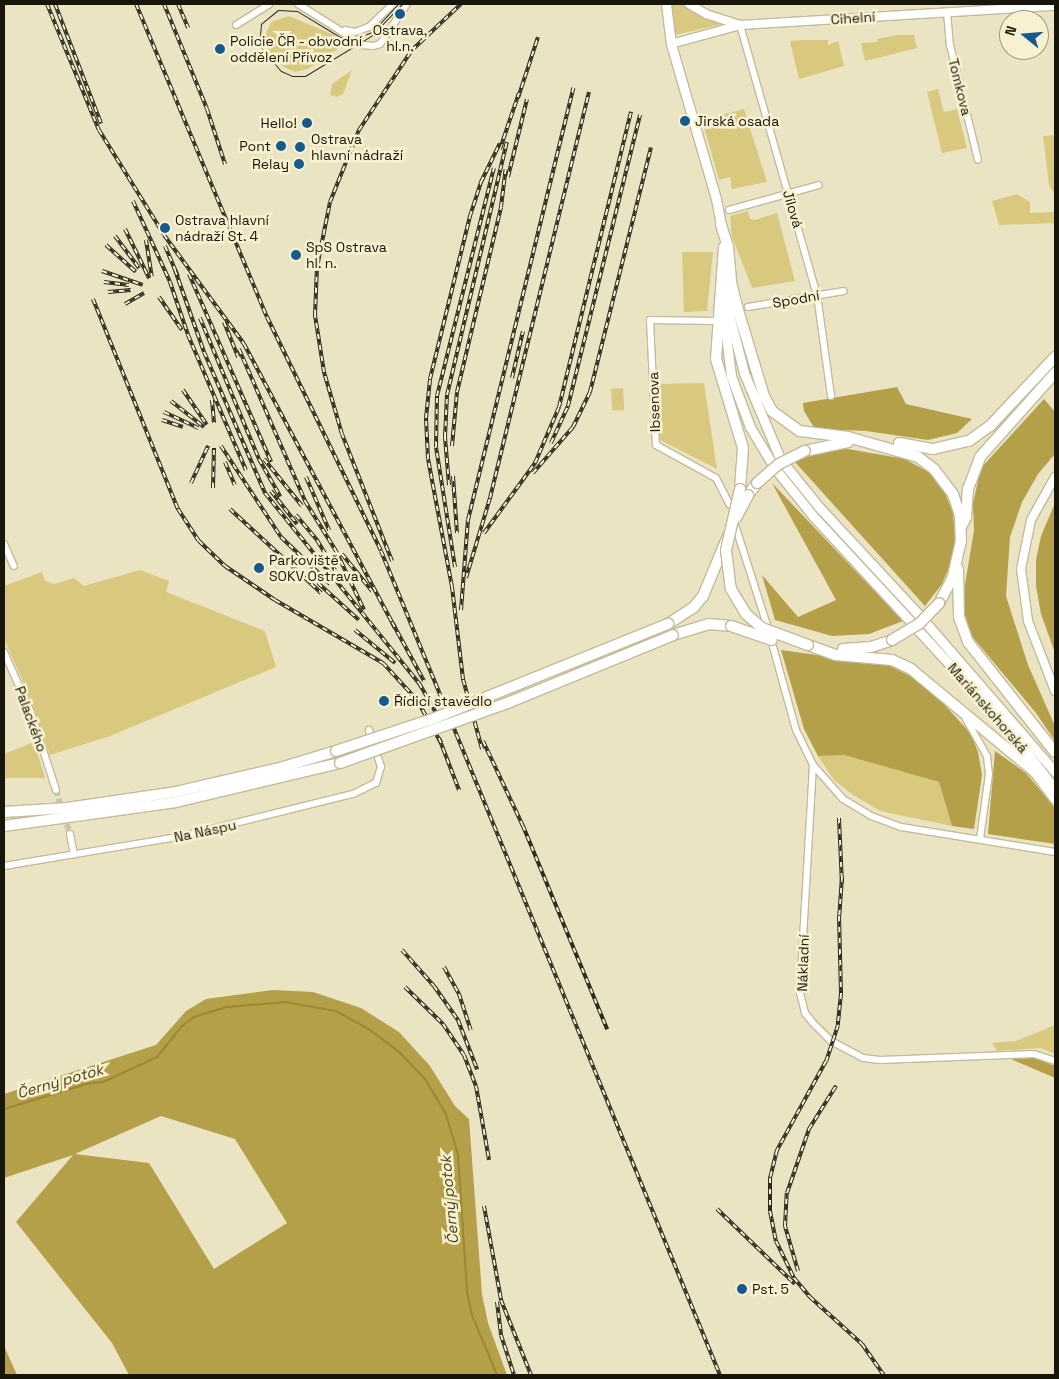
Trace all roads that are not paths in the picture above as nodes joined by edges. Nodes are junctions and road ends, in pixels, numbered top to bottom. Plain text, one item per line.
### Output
1 (252, 4) edge
2 (269, 4) edge
3 (298, 4) edge
4 (393, 4) edge
5 (407, 4) edge
6 (666, 4) edge
7 (689, 4) edge
8 (1055, 6) edge
9 (258, 10) junction
10 (947, 12) junction
11 (740, 25) junction
12 (236, 26) dead end
13 (342, 29) junction
14 (671, 44) junction
15 (978, 160) dead end
16 (819, 185) dead end
17 (789, 194) junction
18 (729, 210) dead end
19 (721, 225) junction
20 (724, 250) junction
21 (844, 291) dead end
22 (817, 295) junction
23 (748, 308) dead end
24 (716, 321) junction
25 (1053, 359) edge
26 (1055, 373) edge
27 (831, 396) dead end
28 (1024, 399) junction
29 (860, 441) junction
30 (780, 456) dead end
31 (771, 462) dead end
32 (785, 465) dead end
33 (776, 471) dead end
34 (1055, 477) edge
35 (744, 492) junction
36 (730, 505) dead end
37 (733, 529) junction
38 (962, 531) junction
39 (4, 544) edge
40 (14, 566) dead end
41 (957, 571) junction
42 (767, 625) dead end
43 (772, 643) dead end
44 (808, 645) junction
45 (4, 652) edge
46 (1055, 691) edge
47 (952, 704) junction
48 (1055, 752) edge
49 (378, 758) dead end
50 (813, 765) junction
51 (1055, 772) edge
52 (1055, 789) edge
53 (56, 790) tunnel mouth
54 (1055, 799) edge
55 (4, 812) edge
56 (4, 826) edge
57 (70, 834) tunnel mouth
58 (980, 840) junction
59 (1055, 852) edge
60 (74, 855) junction
61 (4, 866) edge
62 (1055, 1061) edge

1 - 9 street
2 - 9 street
3 - 13 street
4 - 13 street
5 - 13 street
6 - 14 main road
7 - 11 street, Cihelní
8 - 10 street, Cihelní
9 - 12 street
10 - 11 street, Cihelní
10 - 15 street, Tomkova
11 - 14 street, Cihelní
11 - 17 street, Jílová
14 - 19 main road
16 - 17 street
17 - 18 street
17 - 22 street, Jílová
19 - 20 main road
19 - 29 highway
20 - 24 highway
20 - 30 main road
20 - 31 main road
21 - 22 street, Spodní
22 - 23 street, Spodní
22 - 27 street, Jílová
24 - 35 highway
24 - 36 street, Ibsenova
25 - 28 highway
26 - 28 highway
28 - 29 highway
28 - 38 highway
29 - 35 highway, bridge
29 - 38 highway
32 - 51 main road, Mariánskohorská
33 - 52 main road, Mariánskohorská
34 - 46 street
35 - 37 highway, bridge
37 - 42 street
37 - 44 highway, bridge
37 - 55 highway, bridge
38 - 41 highway
39 - 40 street
41 - 44 highway, bridge
41 - 48 highway
43 - 50 street, Nákladní
44 - 47 highway
44 - 56 highway, bridge
45 - 53 street, Palackého
47 - 54 highway
47 - 58 street
49 - 60 street, Na Náspu
50 - 58 street, Nákladní
50 - 62 street, Nákladní
57 - 60 street
58 - 59 street, Nákladní
60 - 61 street, Na Náspu

